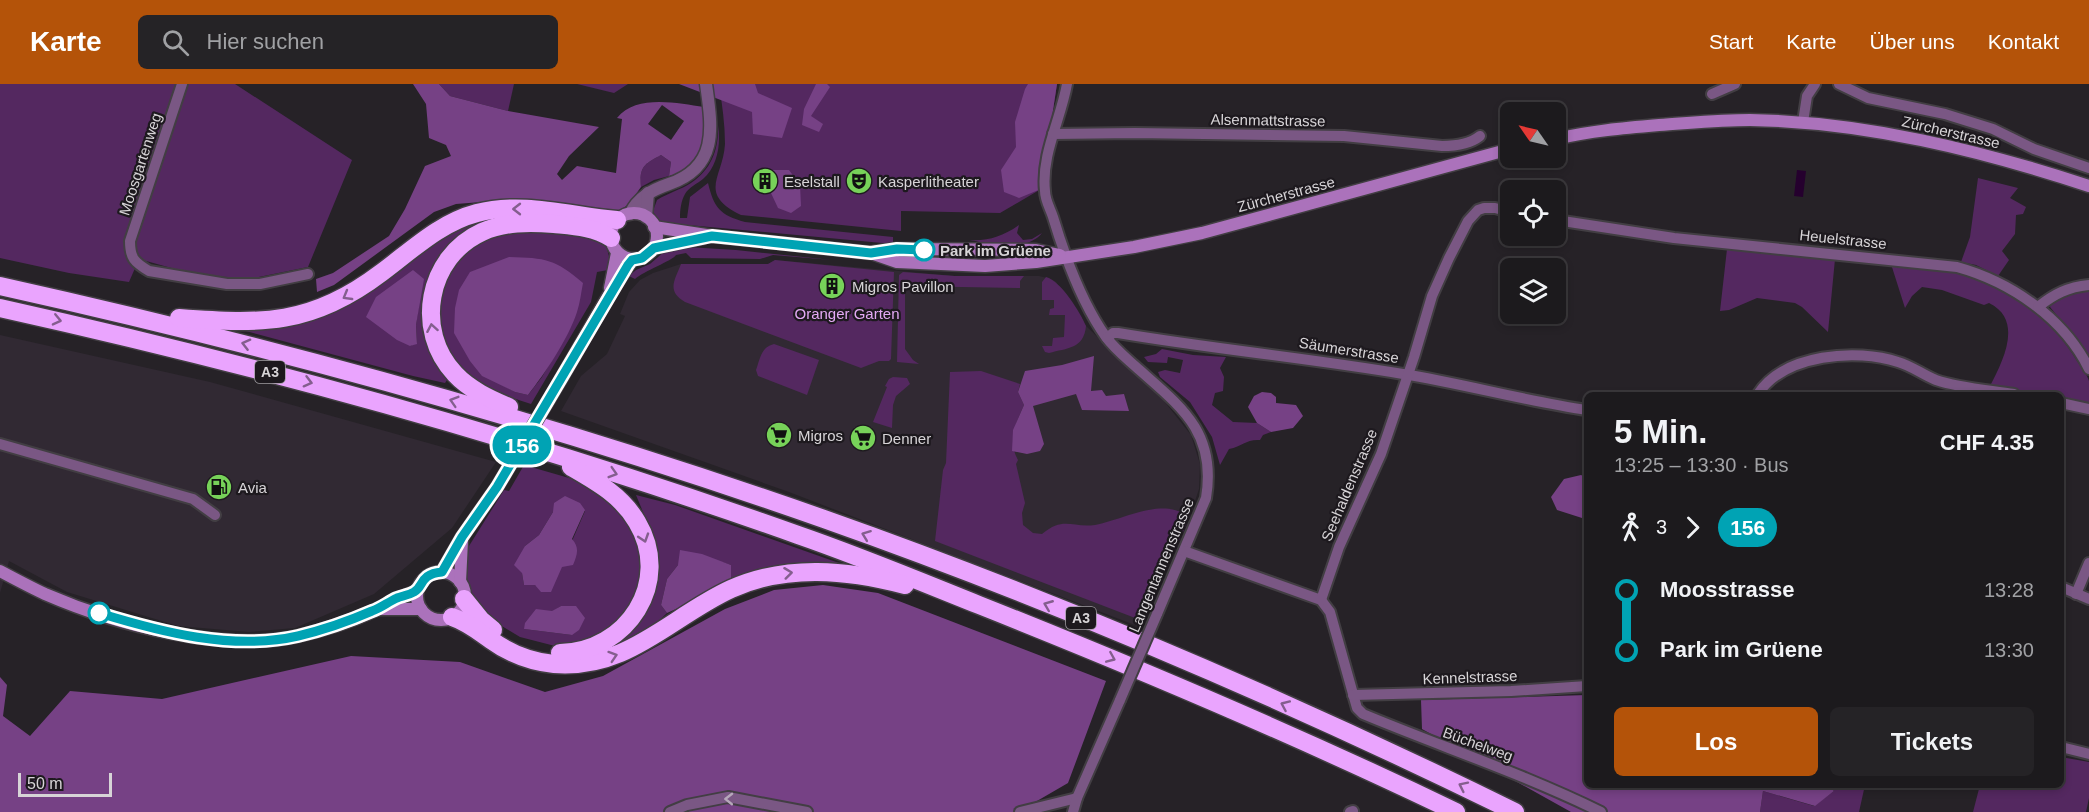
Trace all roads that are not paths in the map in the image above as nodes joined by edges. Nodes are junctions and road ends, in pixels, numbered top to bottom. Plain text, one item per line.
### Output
1 (182, 84) edge
2 (706, 84) edge
3 (1067, 84) edge
4 (1735, 84) edge
5 (1815, 84) edge
6 (1839, 84) edge
7 (1712, 94) dead end
8 (1803, 122) junction
9 (1053, 134) junction
10 (1480, 136) dead end
11 (1566, 137) edge
12 (1500, 152) edge
13 (2089, 168) edge
14 (2089, 186) edge
15 (648, 193) junction
16 (1500, 211) edge
17 (623, 217) junction
18 (650, 222) junction
19 (1566, 222) edge
20 (712, 236) junction
21 (614, 245) junction
22 (654, 248) junction
23 (1067, 257) junction
24 (632, 260) junction
25 (308, 274) dead end
26 (2089, 285) edge
27 (0, 286) edge
28 (609, 295) junction
29 (2038, 307) junction
30 (0, 308) edge
31 (133, 316) junction
32 (1107, 338) junction
33 (2089, 369) edge
34 (1407, 374) junction
35 (1760, 392) edge
36 (2003, 392) edge
37 (2064, 404) edge
38 (1584, 409) edge
39 (2089, 409) edge
40 (571, 435) junction
41 (0, 444) edge
42 (538, 449) junction
43 (215, 514) dead end
44 (462, 537) junction
45 (1184, 551) junction
46 (2089, 563) edge
47 (0, 572) edge
48 (442, 572) junction
49 (2064, 588) edge
50 (417, 591) junction
51 (462, 591) junction
52 (2076, 594) junction
53 (2089, 599) edge
54 (1321, 600) junction
55 (978, 605) junction
56 (421, 609) junction
57 (376, 610) junction
58 (452, 616) junction
59 (1584, 686) edge
60 (1353, 695) junction
61 (2064, 748) edge
62 (2089, 754) edge
63 (1077, 798) junction
64 (670, 812) edge
65 (807, 812) edge
66 (1020, 812) edge
67 (1073, 812) edge
68 (1456, 812) edge
69 (1515, 812) edge
70 (1601, 812) edge

1 - 25 street, Moosgartenweg
2 - 15 street
3 - 9 street, Langentannenstrasse
4 - 7 street
5 - 8 street
6 - 13 street, Zürcherstrasse
8 - 11 main road, Zürcherstrasse
8 - 14 main road, Zürcherstrasse
9 - 10 street, Alsenmattstrasse
9 - 23 street, Langentannenstrasse
12 - 23 main road, Zürcherstrasse
15 - 17 street
15 - 18 street
16 - 34 street, Seehaldenstrasse
17 - 18 main road
17 - 21 main road
17 -> 31 highway
18 - 20 main road, Zürcherstrasse
18 - 22 main road
19 - 29 street, Heuelstrasse
20 - 22 main road, Zürcherstrasse
20 - 23 main road, Zürcherstrasse
21 - 24 main road
21 - 28 main road
40 -> 21 highway
22 - 24 main road
23 - 32 street, Langentannenstrasse
24 - 28 main road
26 - 29 street
27 - 31 highway, A3
28 - 44 main road, bridge
29 - 33 street, Heuelstrasse
30 -> 42 highway, A3
40 -> 31 highway, A3
32 - 34 street, Säumerstrasse
32 - 45 street, Langentannenstrasse
34 - 38 street, Säumerstrasse
34 - 54 street, Seehaldenstrasse
35 - 36 street
37 - 39 street
69 -> 40 highway, A3
41 - 43 street
42 -> 51 highway
42 -> 55 highway, A3
44 - 48 main road
44 - 51 main road
45 - 54 street
45 - 63 street, Langentannenstrasse, bridge
46 - 52 street
47 - 57 main road
48 - 50 main road
48 - 51 main road
49 - 52 street
50 - 56 main road
50 - 57 main road
51 - 58 main road
52 - 53 street
54 - 60 street
58 -> 55 highway
55 -> 68 highway, A3
56 - 57 main road
56 - 58 main road
59 - 60 street, Kennelstrasse
60 - 70 street, Büchelweg
61 - 62 street
63 - 66 street
63 - 67 street, Langentannenstrasse
65 -> 64 street

